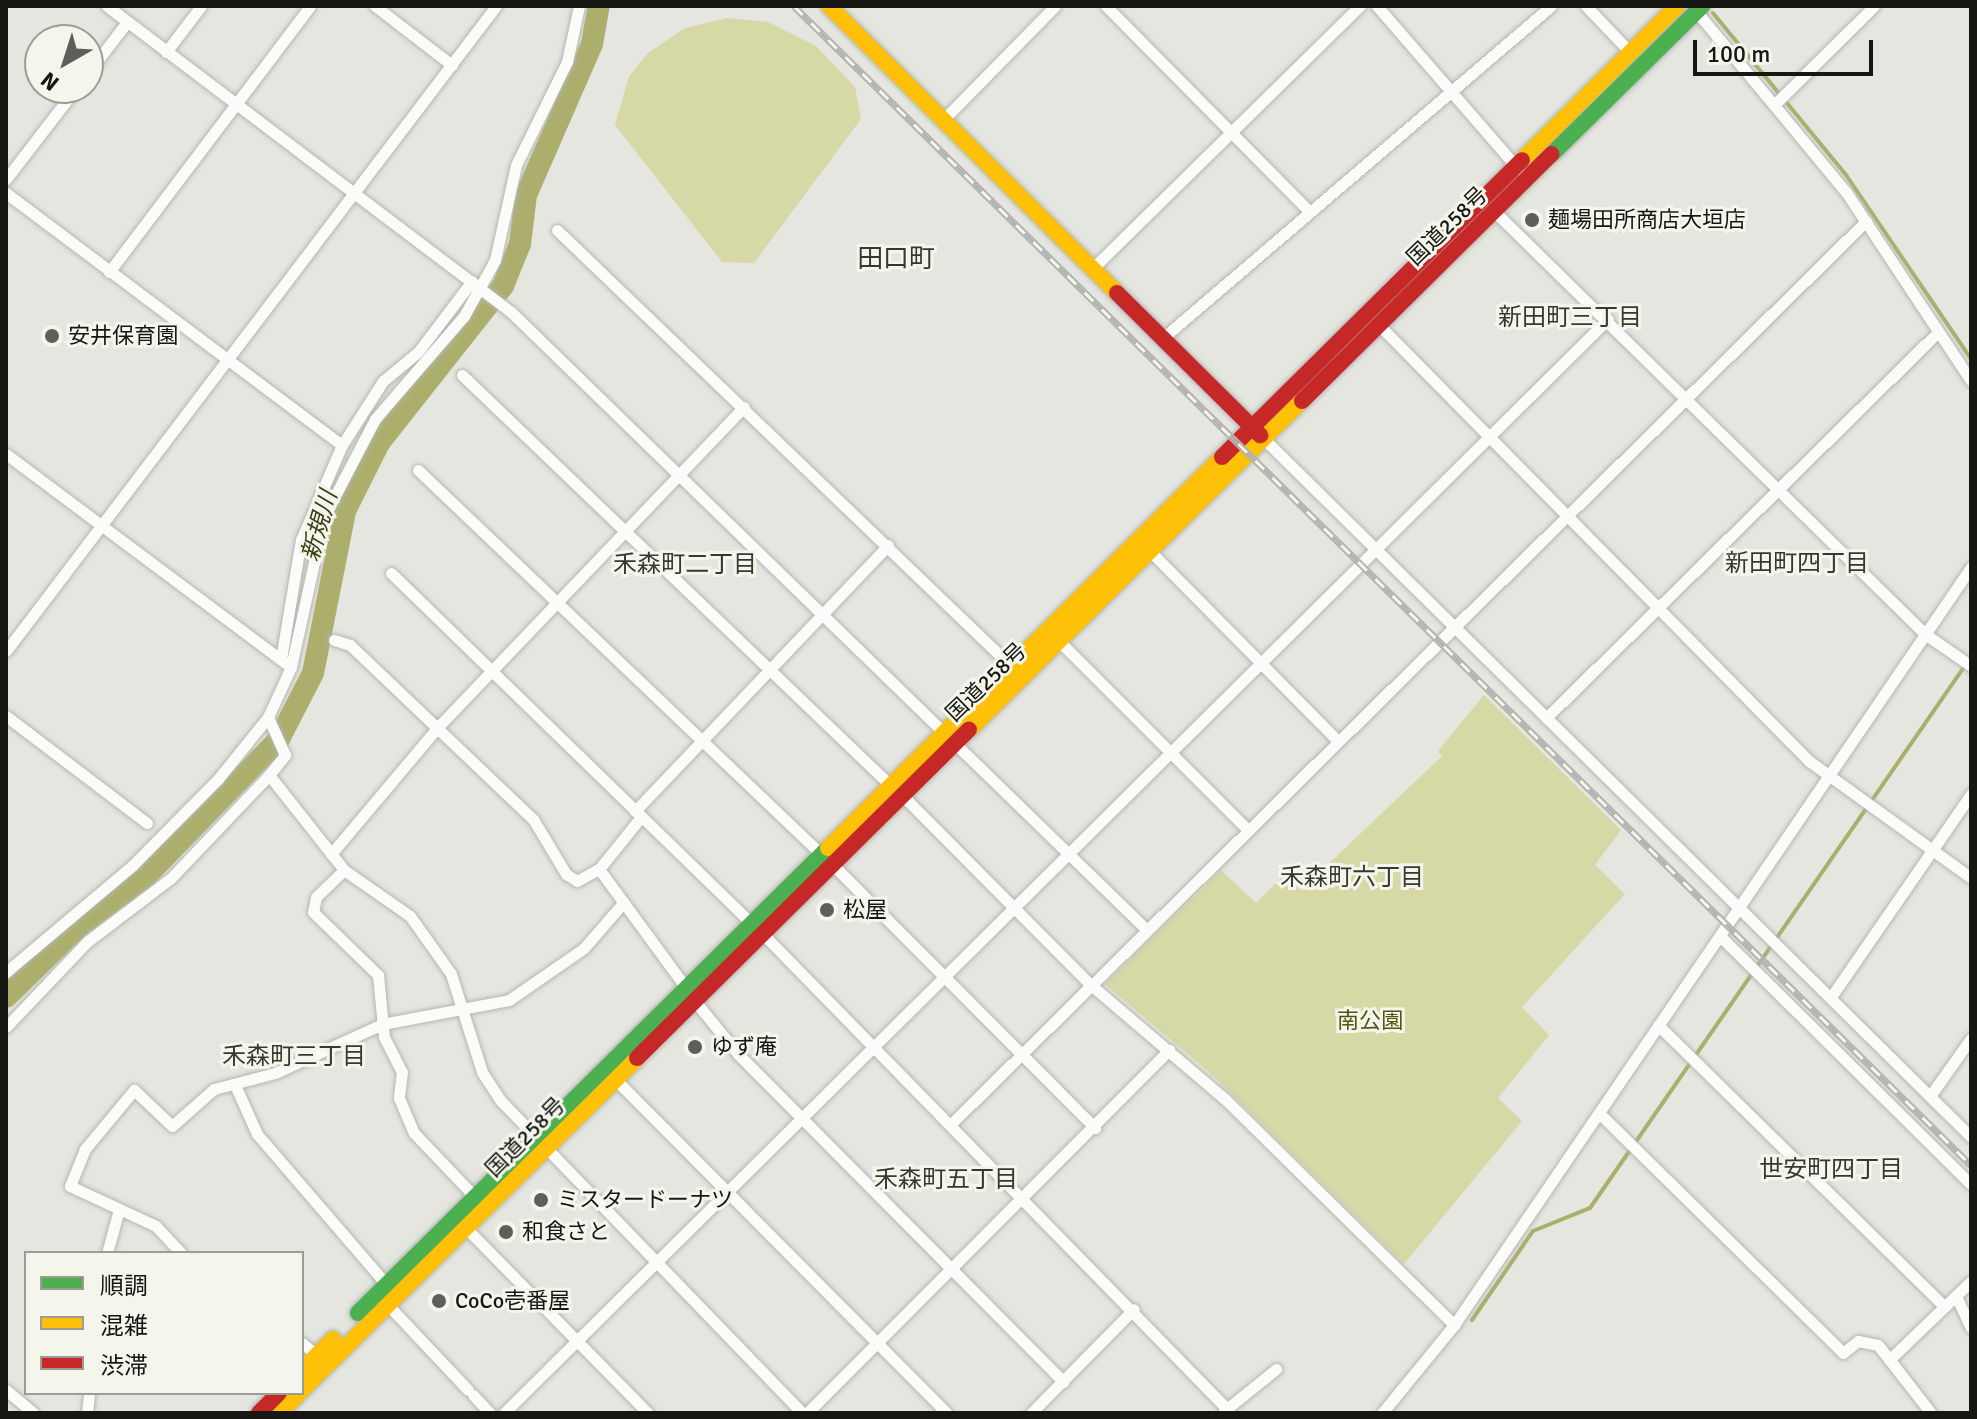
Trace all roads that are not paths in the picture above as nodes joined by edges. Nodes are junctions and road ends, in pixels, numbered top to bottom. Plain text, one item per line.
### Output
1 (201, 6) edge
2 (310, 6) edge
3 (375, 6) edge
4 (496, 6) edge
5 (579, 6) edge
6 (829, 6) edge
7 (1055, 6) edge
8 (1106, 6) edge
9 (1360, 6) edge
10 (1377, 6) edge
11 (1551, 6) edge
12 (1586, 6) edge
13 (1677, 6) edge
14 (1874, 6) edge
15 (113, 8) edge
16 (1699, 9) edge
17 (127, 22) junction
18 (104, 52) edge
19 (166, 52) junction
20 (1630, 52) junction
21 (452, 65) junction
22 (1453, 90) junction
23 (1777, 102) junction
24 (236, 103) junction
25 (64, 104) edge
26 (944, 119) junction
27 (1231, 133) junction
28 (1520, 172) junction
29 (6, 179) edge
30 (6, 193) edge
31 (354, 193) junction
32 (1309, 211) junction
33 (1494, 211) junction
34 (1866, 221) junction
35 (557, 230) dead end
36 (1095, 266) junction
37 (109, 272) junction
38 (479, 286) junction
39 (1608, 319) junction
40 (1378, 324) junction
41 (1938, 332) junction
42 (1164, 337) junction
43 (226, 361) junction
44 (462, 375) dead end
45 (1971, 381) edge
46 (1688, 395) junction
47 (744, 407) junction
48 (1252, 423) junction
49 (1489, 438) junction
50 (1264, 439) junction
51 (342, 445) junction
52 (6, 454) edge
53 (418, 470) dead end
54 (680, 474) junction
55 (1779, 488) junction
56 (1566, 515) junction
57 (100, 526) junction
58 (626, 531) junction
59 (888, 545) junction
60 (1375, 550) junction
61 (1150, 551) junction
62 (1971, 567) edge
63 (391, 573) dead end
64 (558, 601) junction
65 (1658, 608) junction
66 (824, 612) junction
67 (1453, 629) junction
68 (1925, 634) junction
69 (334, 640) dead end
70 (1059, 641) junction
71 (6, 651) edge
72 (281, 659) junction
73 (1261, 662) junction
74 (1010, 665) junction
75 (1971, 666) edge
76 (291, 667) junction
77 (771, 669) junction
78 (491, 671) junction
79 (6, 716) edge
80 (269, 718) junction
81 (1546, 718) junction
82 (437, 728) junction
83 (952, 734) junction
84 (703, 739) junction
85 (1338, 741) junction
86 (1171, 753) junction
87 (269, 775) junction
88 (1827, 777) junction
89 (889, 784) junction
90 (1971, 794) edge
91 (903, 796) junction
92 (638, 814) junction
93 (147, 823) dead end
94 (1248, 830) junction
95 (1932, 851) junction
96 (1071, 852) junction
97 (331, 854) junction
98 (826, 859) junction
99 (599, 869) junction
100 (344, 870) junction
101 (1971, 878) edge
102 (623, 903) junction
103 (1014, 907) junction
104 (1740, 907) junction
105 (756, 928) junction
106 (1147, 930) junction
107 (1720, 936) junction
108 (6, 972) edge
109 (944, 975) junction
110 (1092, 986) junction
111 (690, 994) junction
112 (1831, 997) junction
113 (459, 1009) junction
114 (382, 1024) junction
115 (1658, 1025) junction
116 (6, 1027) edge
117 (1971, 1038) edge
118 (875, 1046) junction
119 (1169, 1050) junction
120 (1021, 1054) junction
121 (615, 1079) junction
122 (235, 1085) junction
123 (1930, 1096) junction
124 (1599, 1113) junction
125 (802, 1119) junction
126 (952, 1123) junction
127 (1095, 1128) junction
128 (532, 1137) junction
129 (1971, 1137) edge
130 (543, 1150) junction
131 (1971, 1184) edge
132 (727, 1192) junction
133 (474, 1196) junction
134 (1026, 1197) junction
135 (118, 1213) junction
136 (465, 1227) junction
137 (108, 1251) edge
138 (179, 1251) edge
139 (654, 1263) junction
140 (952, 1272) junction
141 (1971, 1281) edge
142 (387, 1285) junction
143 (1956, 1296) junction
144 (387, 1304) junction
145 (1944, 1306) junction
146 (1134, 1309) junction
147 (1454, 1325) junction
148 (1971, 1328) edge
149 (576, 1340) junction
150 (878, 1343) junction
151 (304, 1345) edge
152 (317, 1355) junction
153 (1889, 1360) junction
154 (304, 1368) edge
155 (1276, 1369) dead end
156 (1064, 1382) junction
157 (304, 1389) edge
158 (6, 1390) edge
159 (277, 1395) edge
160 (298, 1395) edge
161 (1224, 1411) edge
162 (33, 1413) edge
163 (259, 1413) edge
164 (280, 1413) edge
165 (490, 1413) edge
166 (504, 1413) edge
167 (648, 1413) edge
168 (804, 1413) edge
169 (947, 1413) edge
170 (1031, 1413) edge
171 (1382, 1413) edge
172 (1931, 1413) edge

1 - 19 street
2 - 24 street
3 - 21 street
4 - 21 street
5 - 38 street
6 - 26 main road
7 - 26 street
8 - 27 street
9 - 27 street
10 - 22 street
11 - 22 street
12 - 20 street
13 - 20 main road, 国道258号
14 - 23 street
15 - 17 street
16 - 23 street
16 - 28 main road, 国道258号
17 - 18 street
17 - 19 street
19 - 24 street
20 - 28 main road, 国道258号
21 - 31 street
22 - 28 street
22 - 32 street
23 - 34 street
24 - 31 street
24 - 37 street
25 - 29 street
26 - 36 main road
27 - 32 street
27 - 36 street
28 - 33 main road, 国道258号
28 - 48 main road, 国道258号
30 - 37 street
31 - 38 street
31 - 43 street
32 - 42 street
33 - 39 street
33 - 40 main road, 国道258号
34 - 41 street
34 - 46 street
35 - 47 street
36 - 42 main road
37 - 43 street
38 - 51 street
38 - 54 street
38 - 76 street
39 - 46 street
39 - 49 street
40 - 49 street
40 - 50 main road, 国道258号
41 - 45 street
41 - 55 street
42 - 48 main road
43 - 51 street
43 - 57 street
44 - 58 street
46 - 55 street
46 - 56 street
47 - 54 street
47 - 59 street
48 - 50 main road
48 - 74 main road, 国道258号
49 - 56 street
49 - 60 street
50 - 60 street
50 - 61 main road, 国道258号
51 - 72 street
52 - 57 street
53 - 64 street
54 - 58 street
54 - 66 street
55 - 65 street
55 - 68 street
56 - 65 street
56 - 67 street
57 - 71 street
57 - 72 street
58 - 64 street
58 - 77 street
59 - 66 street
59 - 74 street
60 - 67 street
60 - 73 street
61 - 70 main road, 国道258号
61 - 73 street
62 - 68 street
63 - 78 street
64 - 78 street
64 - 84 street
65 - 81 street
65 - 88 street
66 - 77 street
66 - 83 street
67 - 81 street
67 - 85 street
68 - 75 street
68 - 88 street
69 - 82 street
70 - 83 main road, 国道258号
70 - 86 street
72 - 76 street
73 - 85 street
73 - 86 street
74 - 83 main road, 国道258号
76 - 80 street
77 - 84 street
77 - 89 street
78 - 82 street
78 - 92 street
79 - 93 street
80 - 87 street
80 - 108 street
81 - 104 street
82 - 97 street
82 - 99 street
83 - 89 main road, 国道258号
83 - 91 main road, 国道258号
83 - 96 street
84 - 92 street
84 - 98 street
85 - 94 street
86 - 94 street
86 - 96 street
87 - 97 street
87 - 116 street
88 - 95 street
88 - 104 street
89 - 98 main road, 国道258号
90 - 95 street
91 - 98 main road, 国道258号
91 - 103 street
92 - 99 street
92 - 105 street
94 - 106 street
95 - 101 street
95 - 112 street
96 - 103 street
96 - 106 street
97 - 100 street
98 - 105 main road, 国道258号
98 - 109 street
99 - 102 street
100 - 113 street
100 - 114 street
102 - 111 street
102 - 113 street
103 - 109 street
103 - 110 street
104 - 107 street
104 - 112 street
105 - 111 main road, 国道258号
105 - 118 street
106 - 110 street
107 - 115 street
107 - 131 street
109 - 118 street
109 - 120 street
110 - 119 street
110 - 120 street
111 - 121 main road, 国道258号
111 - 125 street
111 - 128 main road, 国道258号
112 - 123 street
113 - 114 street
113 - 128 street
114 - 122 street
114 - 133 street
115 - 124 street
115 - 145 street
117 - 123 street
118 - 125 street
118 - 126 street
119 - 127 street
119 - 147 street
120 - 126 street
120 - 127 street
121 - 130 main road, 国道258号
121 - 132 street
122 - 135 street
122 - 142 street
123 - 129 street
124 - 147 street
124 - 153 street
125 - 132 street
125 - 140 street
126 - 134 street
127 - 134 street
128 - 130 street
128 - 133 main road, 国道258号
130 - 136 main road, 国道258号
130 - 139 street
132 - 139 street
132 - 150 street
133 - 142 main road, 国道258号
134 - 140 street
134 - 146 street
135 - 137 street
135 - 138 street
136 - 144 main road, 国道258号
136 - 149 street
139 - 149 street
139 - 168 street
140 - 150 street
140 - 156 street
141 - 143 street
142 - 152 main road, 国道258号
143 - 145 street
143 - 148 street
144 - 157 main road, 国道258号
144 - 165 street
145 - 153 street
146 - 156 street
146 - 161 street
147 - 171 street
149 - 166 street
149 - 167 street
150 - 168 street
150 - 169 street
151 - 152 street
152 - 154 main road, 国道258号
153 - 172 street
155 - 161 street
156 - 170 street
158 - 162 street
159 - 163 main road
160 - 164 main road, 国道258号

